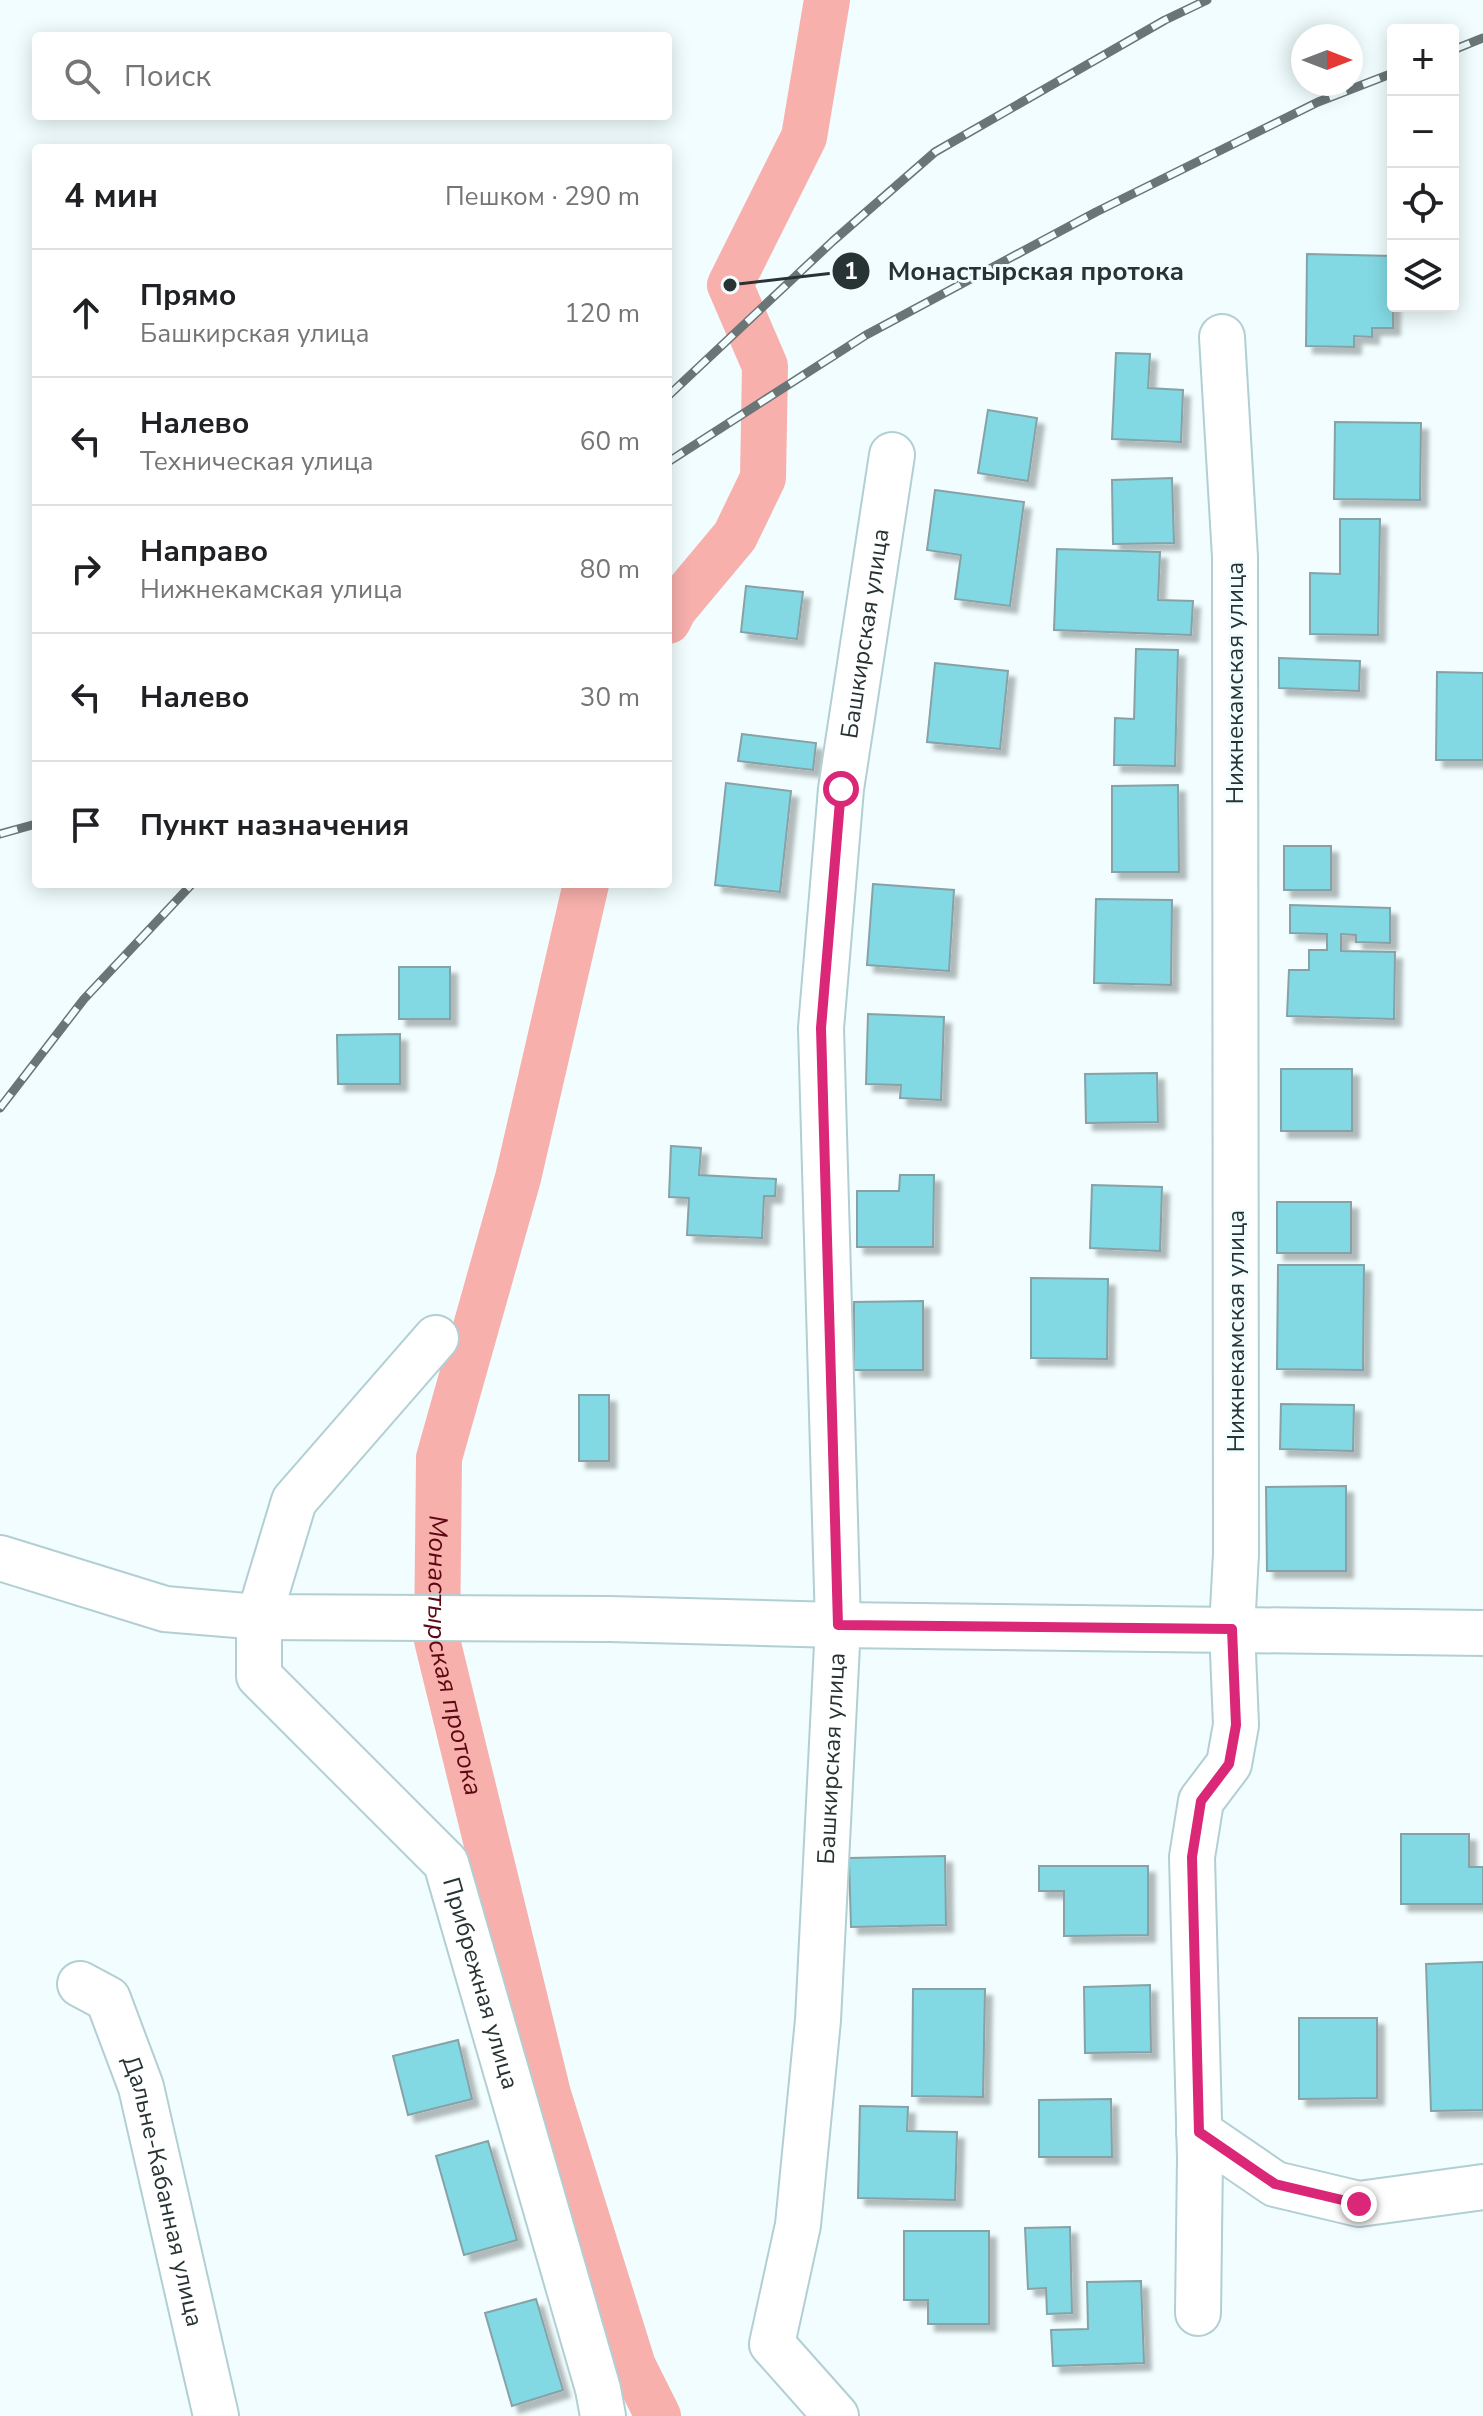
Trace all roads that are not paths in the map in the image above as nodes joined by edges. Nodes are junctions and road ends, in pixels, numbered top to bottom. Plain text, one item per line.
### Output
1 (1222, 337) dead end
2 (892, 455) dead end
3 (436, 1338) dead end
4 (0, 1558) edge
5 (259, 1617) junction
6 (838, 1625) junction
7 (1232, 1629) junction
8 (1483, 1633) edge
9 (80, 1984) dead end
10 (1199, 2132) junction
11 (1483, 2187) edge
12 (1198, 2313) dead end
13 (216, 2416) edge
14 (603, 2416) edge
15 (836, 2416) edge

1 - 7 street, Нижнекамская улица
2 - 6 street, Башкирская улица
3 - 5 street, Прибрежная улица
4 - 5 street
5 - 6 street
5 - 14 street, Прибрежная улица
6 - 7 street
6 - 15 street, Башкирская улица
7 - 8 street
7 - 10 street, Нижнекамская улица
9 - 13 street, Дальне-Кабанная улица
10 - 11 street
10 - 12 street, Нижнекамская улица

